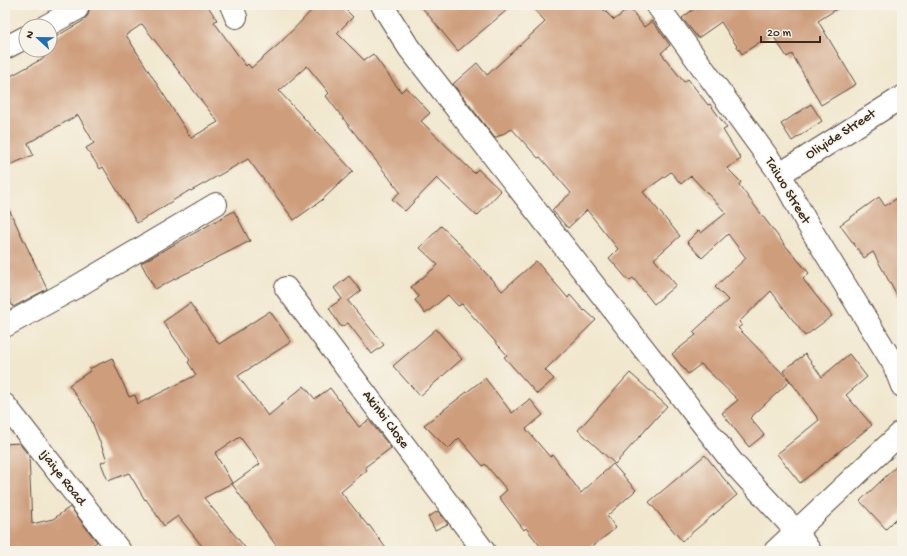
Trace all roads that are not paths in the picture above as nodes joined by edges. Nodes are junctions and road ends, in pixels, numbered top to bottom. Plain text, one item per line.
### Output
1 (382, 5) edge
2 (657, 5) edge
3 (77, 9) dead end
4 (58, 19) edge
5 (18, 41) edge
6 (5, 48) edge
7 (902, 97) edge
8 (780, 174) junction
9 (216, 204) dead end
10 (286, 288) dead end
11 (5, 326) edge
12 (902, 386) edge
13 (5, 404) edge
14 (902, 432) edge
15 (796, 531) junction
16 (120, 551) edge
17 (484, 551) edge
18 (775, 551) edge
19 (810, 551) edge

1 - 15 street
2 - 8 street, Taiwo Street
3 - 4 street
5 - 6 street
7 - 8 street, Oliyide Street
8 - 12 street, Taiwo Street
9 - 11 street
10 - 17 street, Akinbi Close
13 - 16 street, Ijaiye Road
14 - 15 street
15 - 18 street
15 - 19 street

